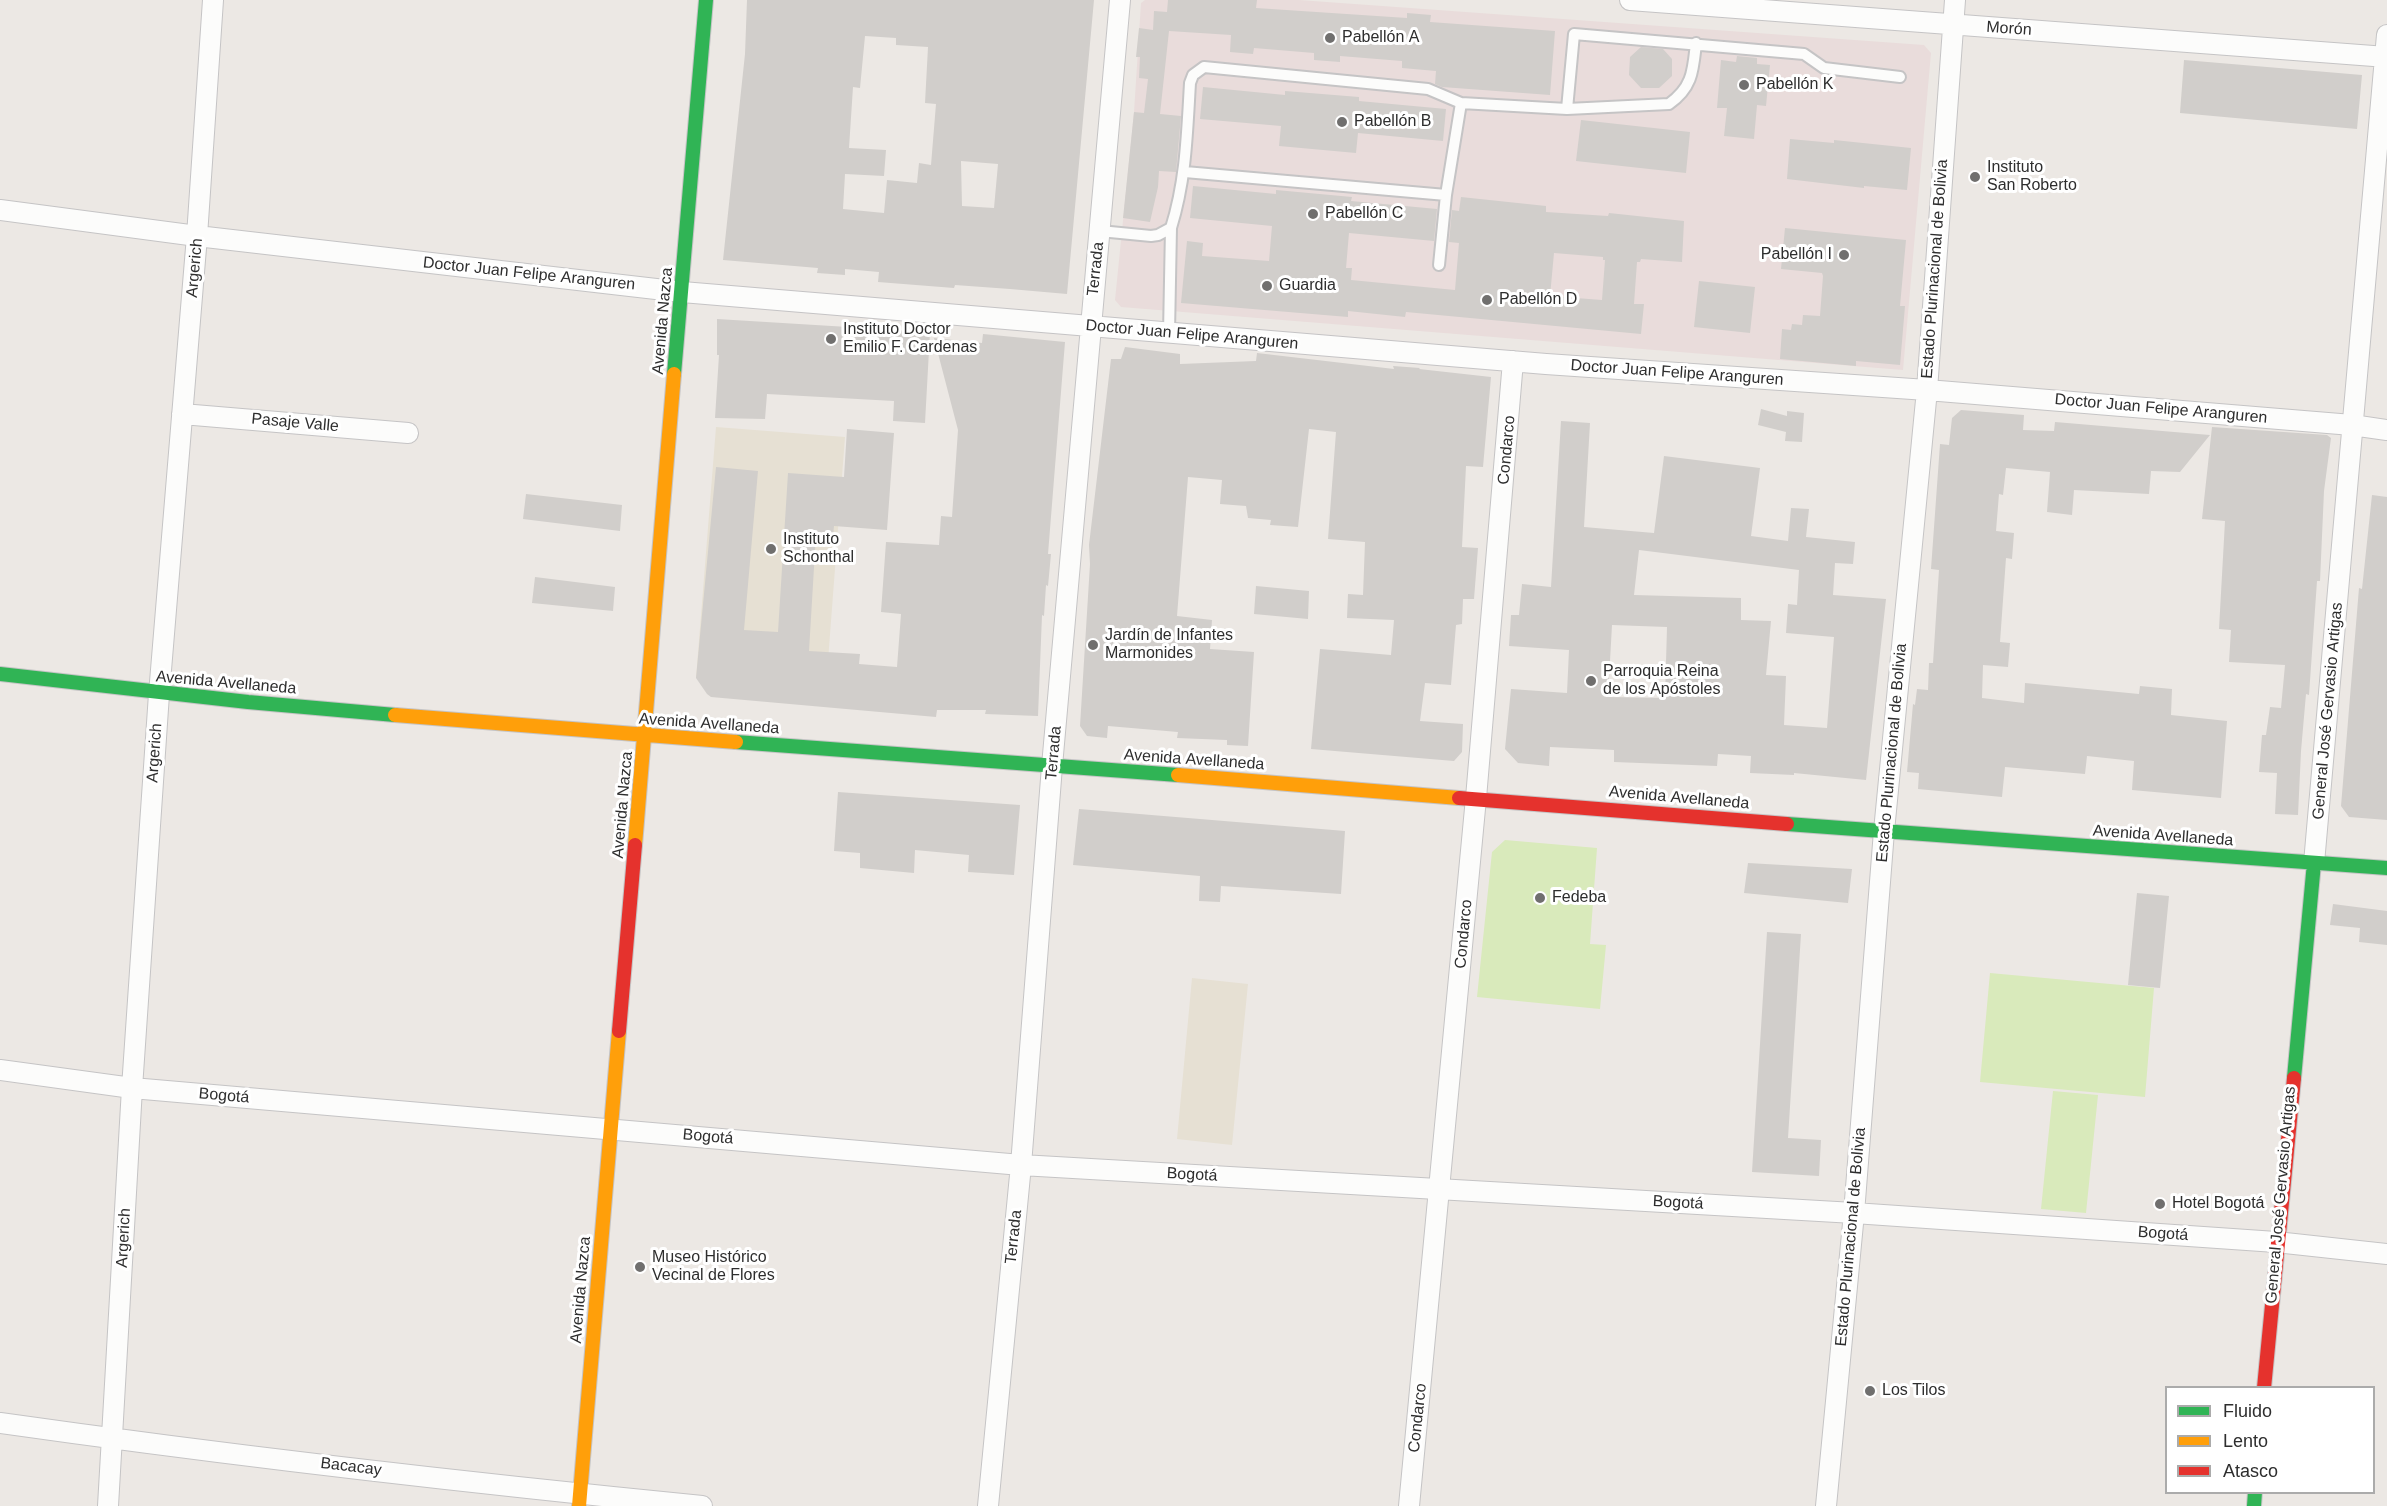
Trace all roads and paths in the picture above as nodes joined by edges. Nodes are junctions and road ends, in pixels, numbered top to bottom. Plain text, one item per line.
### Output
1 (213, 0) edge
2 (706, 0) edge
3 (1120, 0) edge
4 (1630, 0) edge
5 (1955, 0) edge
6 (1953, 24) junction
7 (2387, 35) edge
8 (1696, 43) junction
9 (2386, 57) edge
10 (1900, 77) dead end
11 (1461, 103) junction
12 (1568, 109) junction
13 (1185, 171) junction
14 (1446, 195) junction
15 (0, 210) edge
16 (1171, 228) junction
17 (1100, 231) junction
18 (197, 237) junction
19 (1439, 265) dead end
20 (682, 292) junction
21 (1090, 327) junction
22 (1169, 333) junction
23 (1513, 361) junction
24 (1927, 390) junction
25 (182, 414) junction
26 (2352, 425) junction
27 (2387, 430) edge
28 (408, 433) dead end
29 (0, 674) edge
30 (159, 694) junction
31 (645, 736) junction
32 (1052, 766) junction
33 (1476, 798) junction
34 (1884, 831) junction
35 (2314, 863) junction
36 (2387, 868) edge
37 (0, 1070) edge
38 (132, 1088) junction
39 (611, 1129) junction
40 (1021, 1165) junction
41 (1440, 1190) junction
42 (1854, 1213) junction
43 (2276, 1242) junction
44 (2387, 1254) edge
45 (2264, 1386) edge
46 (0, 1423) edge
47 (113, 1439) junction
48 (579, 1500) edge
49 (108, 1506) edge
50 (702, 1506) edge
51 (988, 1506) edge
52 (1409, 1506) edge
53 (1826, 1506) edge

1 - 18 street, Argerich
2 - 20 main road, Avenida Nazca
3 - 17 street, Terrada
4 - 6 street, Morón
5 - 6 street, Estado Plurinacional de Bolivia
6 - 9 street, Morón
6 - 24 street, Estado Plurinacional de Bolivia
7 - 9 street, General José Gervasio Artigas
8 - 10 lane
8 - 12 lane
8 - 12 lane
9 - 26 street, General José Gervasio Artigas
11 - 12 lane
11 - 13 lane
11 - 14 lane
13 - 14 lane
13 - 16 lane
14 - 19 lane
15 - 18 street, Doctor Juan Felipe Aranguren
16 - 17 lane
16 - 22 lane
17 - 21 street, Terrada
18 - 20 street, Doctor Juan Felipe Aranguren
18 - 25 street, Argerich
20 - 21 street, Doctor Juan Felipe Aranguren
20 - 31 main road, Avenida Nazca
21 - 22 street, Doctor Juan Felipe Aranguren
21 - 32 street, Terrada
22 - 23 street, Doctor Juan Felipe Aranguren
23 - 24 street, Doctor Juan Felipe Aranguren
23 - 33 street, Condarco
24 - 26 street, Doctor Juan Felipe Aranguren
24 - 34 street, Estado Plurinacional de Bolivia
25 - 28 street, Pasaje Valle
25 - 30 street, Argerich
26 - 27 street, Doctor Juan Felipe Aranguren
26 - 35 street, General José Gervasio Artigas
29 - 30 main road, Avenida Avellaneda
30 - 31 main road, Avenida Avellaneda
30 - 38 street, Argerich
31 - 32 main road, Avenida Avellaneda
31 - 39 main road, Avenida Nazca
32 - 33 main road, Avenida Avellaneda
32 - 40 street, Terrada
33 - 34 main road, Avenida Avellaneda
33 - 41 street, Condarco
34 - 35 main road, Avenida Avellaneda
34 - 42 street, Estado Plurinacional de Bolivia
35 - 36 main road, Avenida Avellaneda
35 - 43 main road, General José Gervasio Artigas
37 - 38 street, Bogotá
38 - 39 street, Bogotá
38 - 47 street, Argerich
39 - 40 street, Bogotá
39 - 48 main road, Avenida Nazca
40 - 41 street, Bogotá
40 - 51 street, Terrada
41 - 42 street, Bogotá
41 - 52 street, Condarco
42 - 43 street, Bogotá
42 - 53 street, Estado Plurinacional de Bolivia
43 - 44 street, Bogotá
43 - 45 main road, General José Gervasio Artigas
46 - 47 street, Bacacay
47 - 48 street, Bacacay
47 - 49 street, Argerich
48 - 50 street, Bacacay

